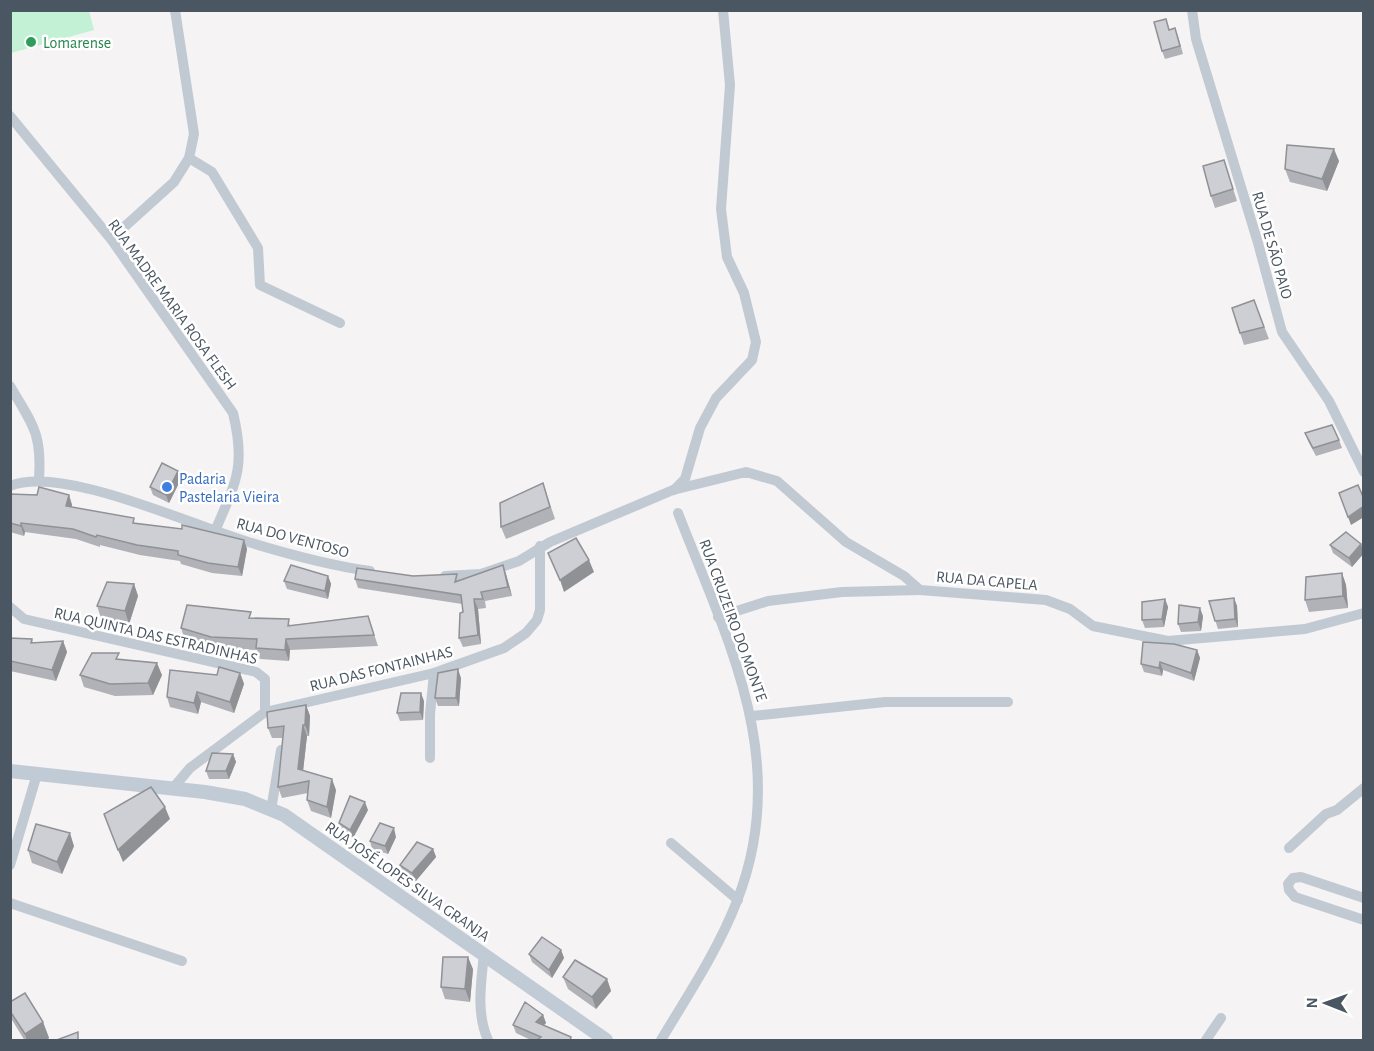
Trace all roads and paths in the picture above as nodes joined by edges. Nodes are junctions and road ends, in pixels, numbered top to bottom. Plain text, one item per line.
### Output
1 (175, 10) edge
2 (723, 10) edge
3 (1192, 10) edge
4 (10, 116) edge
5 (189, 158) junction
6 (111, 239) junction
7 (340, 323) dead end
8 (10, 386) edge
9 (1364, 472) edge
10 (39, 480) junction
11 (10, 486) edge
12 (674, 490) junction
13 (678, 513) dead end
14 (215, 531) junction
15 (540, 546) junction
16 (384, 573) edge
17 (438, 577) edge
18 (920, 590) junction
19 (10, 607) edge
20 (1364, 613) edge
21 (718, 617) junction
22 (434, 673) junction
23 (1008, 702) dead end
24 (265, 712) junction
25 (752, 716) junction
26 (281, 750) edge
27 (430, 758) dead end
28 (10, 771) edge
29 (38, 774) junction
30 (174, 787) junction
31 (1364, 788) edge
32 (270, 810) junction
33 (671, 843) dead end
34 (1288, 848) dead end
35 (10, 865) edge
36 (1364, 898) edge
37 (738, 900) junction
38 (10, 903) edge
39 (1364, 920) edge
40 (484, 954) junction
41 (182, 960) dead end
42 (1221, 1018) dead end
43 (488, 1041) edge
44 (606, 1041) edge
45 (661, 1041) edge
46 (1206, 1041) edge

1 - 5 street
2 - 12 street
3 - 9 street, RUA DE SÃO PAIO
4 - 6 street, RUA MADRE MARIA ROSA FLESH
5 - 6 street
5 - 7 street
6 - 14 street, RUA MADRE MARIA ROSA FLESH
8 - 10 street
10 - 11 street
10 - 14 street, RUA DO VENTOSO
12 - 15 street
12 - 18 street, RUA DA CAPELA
13 - 21 street, RUA CRUZEIRO DO MONTE
14 - 16 street, RUA DO VENTOSO
15 - 17 street
15 - 22 street, RUA DAS FONTAINHAS
18 - 20 street, RUA DA CAPELA
18 - 21 street
19 - 24 street, RUA QUINTA DAS ESTRADINHAS
21 - 25 street, RUA CRUZEIRO DO MONTE
22 - 24 street, RUA DAS FONTAINHAS
22 - 27 street
23 - 25 street
24 - 30 street, RUA DAS FONTAINHAS
25 - 37 street, RUA CRUZEIRO DO MONTE
26 - 32 street
28 - 29 main road, RUA JOSÉ LOPES SILVA GRANJA
29 - 30 main road, RUA JOSÉ LOPES SILVA GRANJA
29 - 35 street
30 - 32 main road, RUA JOSÉ LOPES SILVA GRANJA
31 - 34 street
32 - 40 main road, RUA JOSÉ LOPES SILVA GRANJA
33 - 37 street
36 - 39 street
37 - 45 street, RUA CRUZEIRO DO MONTE
38 - 41 street
40 - 43 street
40 - 44 main road, RUA JOSÉ LOPES SILVA GRANJA
42 - 46 street

